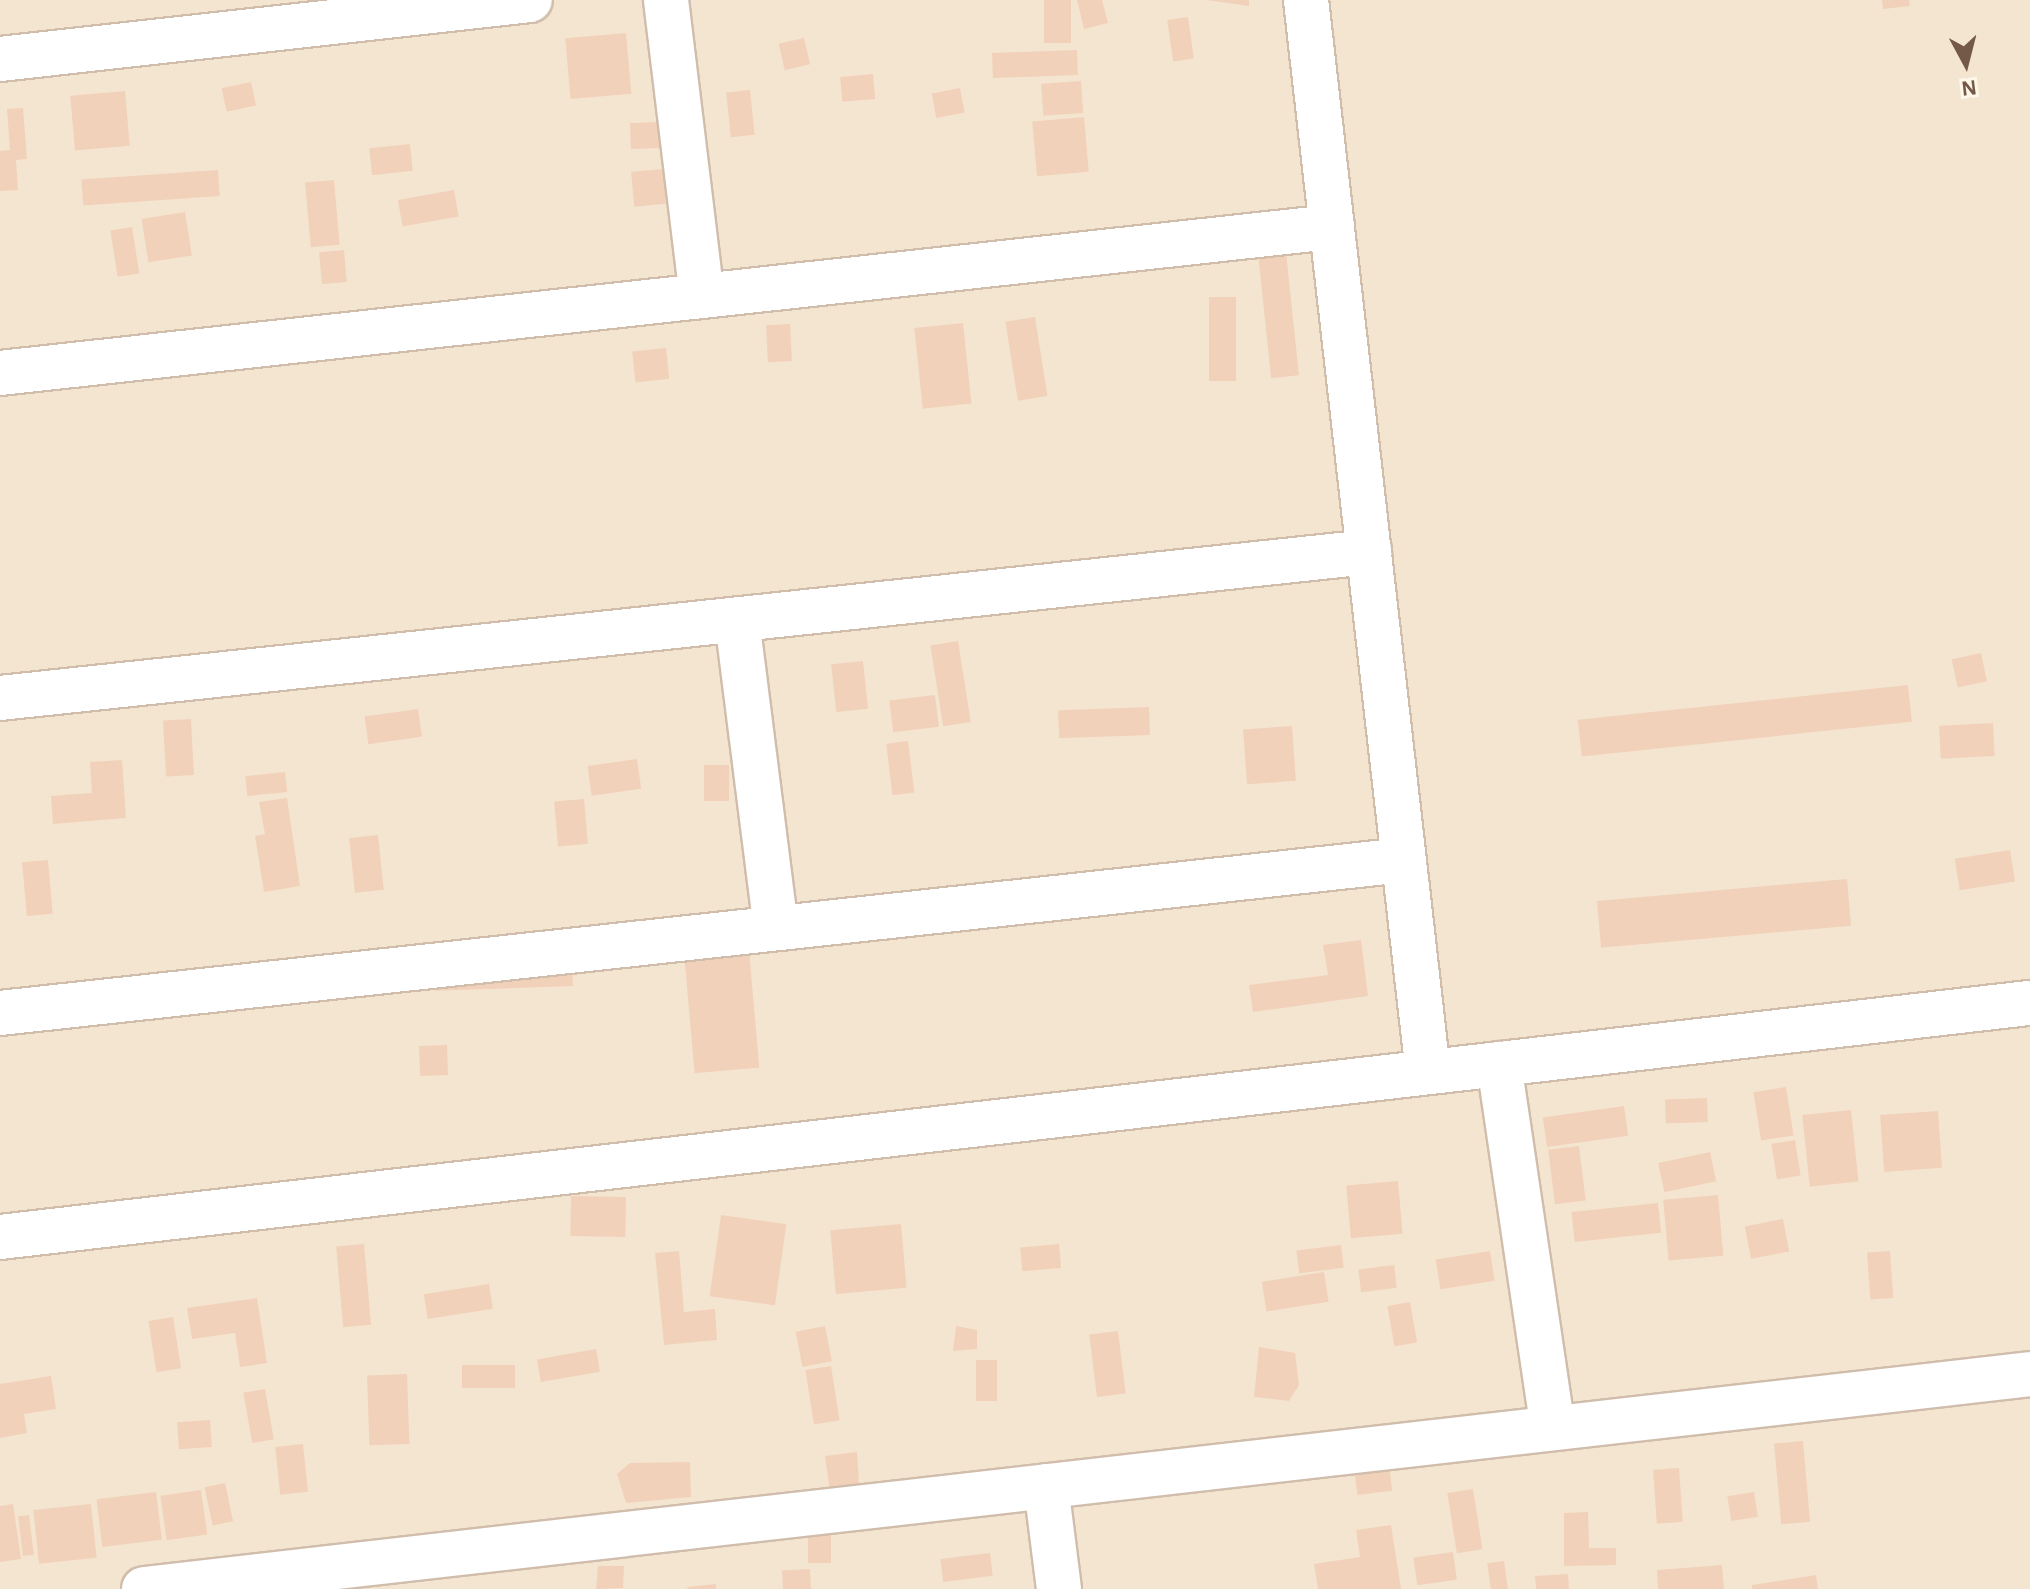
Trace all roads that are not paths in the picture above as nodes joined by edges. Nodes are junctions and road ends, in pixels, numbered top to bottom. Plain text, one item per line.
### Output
1 (530, 0) edge
2 (666, 0) edge
3 (1306, 0) edge
4 (0, 59) edge
5 (1332, 227) junction
6 (702, 296) junction
7 (0, 373) edge
8 (1369, 552) junction
9 (737, 620) junction
10 (0, 698) edge
11 (1404, 860) junction
12 (776, 928) junction
13 (2030, 1003) edge
14 (0, 1013) edge
15 (1499, 1064) junction
16 (1428, 1072) junction
17 (0, 1237) edge
18 (2030, 1374) edge
19 (1553, 1428) junction
20 (1046, 1486) junction
21 (144, 1589) edge
22 (1059, 1589) edge

1 - 4 street
2 - 6 street
3 - 5 street
5 - 6 street
5 - 8 street
6 - 7 street
8 - 9 street
8 - 11 street
9 - 10 street
9 - 12 street
11 - 12 street
11 - 16 street
12 - 14 street
13 - 15 street
15 - 16 street
15 - 19 street
16 - 17 street
18 - 19 street
19 - 20 street
20 - 21 street
20 - 22 street

